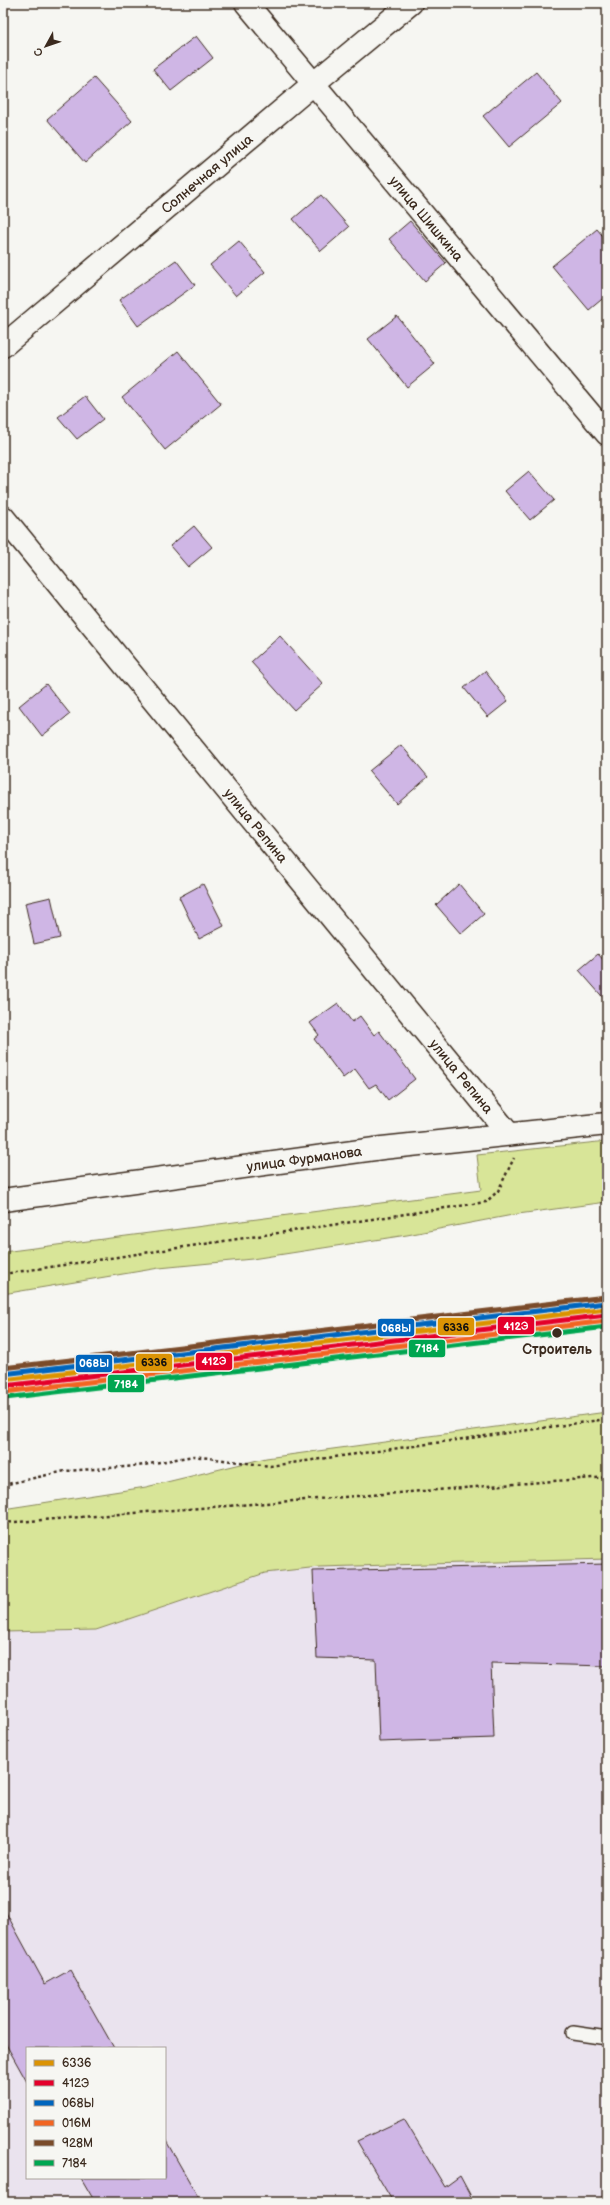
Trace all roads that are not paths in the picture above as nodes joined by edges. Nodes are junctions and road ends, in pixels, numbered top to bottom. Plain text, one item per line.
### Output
1 (246, 3) edge
2 (411, 3) edge
3 (313, 84) junction
4 (3, 346) edge
5 (607, 434) edge
6 (3, 517) edge
7 (607, 1124) edge
8 (518, 1133) junction
9 (3, 1200) edge
10 (573, 2033) dead end
11 (607, 2038) edge

1 - 3 street, улица Шишкина
2 - 3 street, Солнечная улица
3 - 4 street, Солнечная улица
3 - 5 street, улица Шишкина
6 - 8 street, улица Репина
7 - 8 street, улица Фурманова
8 - 9 street, улица Фурманова
10 - 11 lane

